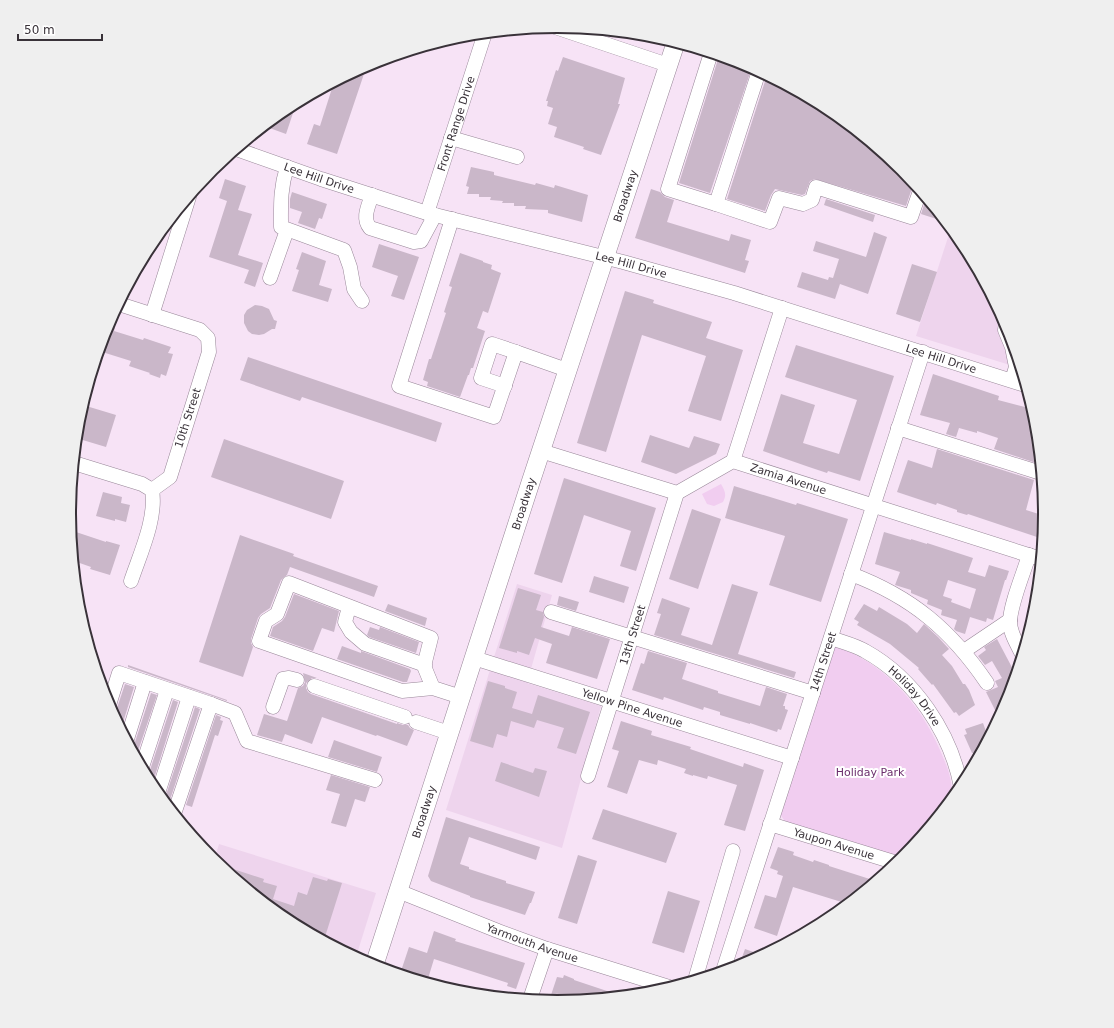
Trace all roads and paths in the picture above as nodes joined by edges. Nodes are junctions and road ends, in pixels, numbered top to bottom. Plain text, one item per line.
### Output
1 (574, 34) edge
2 (483, 39) edge
3 (674, 47) edge
4 (709, 58) edge
5 (668, 66) junction
6 (757, 77) edge
7 (451, 138) junction
8 (241, 151) edge
9 (517, 157) dead end
10 (287, 167) junction
11 (372, 195) junction
12 (918, 196) edge
13 (716, 204) junction
14 (185, 209) edge
15 (431, 214) junction
16 (452, 219) junction
17 (287, 230) junction
18 (605, 257) junction
19 (270, 278) dead end
20 (362, 301) dead end
21 (124, 306) edge
22 (782, 308) junction
23 (152, 315) junction
24 (516, 352) junction
25 (923, 352) junction
26 (567, 370) junction
27 (1019, 382) edge
28 (504, 386) junction
29 (898, 428) junction
30 (541, 451) junction
31 (733, 461) junction
32 (79, 464) edge
33 (1036, 471) edge
34 (676, 493) junction
35 (153, 495) junction
36 (873, 505) junction
37 (1035, 557) edge
38 (851, 574) junction
39 (131, 581) dead end
40 (349, 607) junction
41 (551, 612) dead end
42 (1010, 620) junction
43 (632, 637) junction
44 (831, 638) junction
45 (1019, 648) edge
46 (964, 651) junction
47 (474, 658) junction
48 (424, 664) junction
49 (297, 680) dead end
50 (145, 682) junction
51 (987, 683) dead end
52 (314, 686) dead end
53 (433, 688) junction
54 (167, 690) junction
55 (813, 693) junction
56 (112, 695) edge
57 (189, 697) junction
58 (461, 697) junction
59 (612, 701) junction
60 (211, 704) junction
61 (273, 707) dead end
62 (129, 733) edge
63 (449, 733) junction
64 (792, 758) junction
65 (144, 761) edge
66 (588, 776) dead end
67 (959, 778) edge
68 (375, 780) dead end
69 (160, 786) edge
70 (176, 808) edge
71 (770, 824) junction
72 (732, 851) dead end
73 (889, 862) edge
74 (398, 891) junction
75 (547, 948) junction
76 (376, 959) edge
77 (725, 964) edge
78 (697, 974) edge
79 (660, 984) edge
80 (532, 994) edge

1 - 5 street
2 - 7 street, Front Range Drive
3 - 5 main road, Broadway
4 - 13 street
5 - 18 main road, Broadway
6 - 13 street
7 - 9 street
7 - 15 street, Front Range Drive
8 - 10 street, Lee Hill Drive
10 - 11 street, Lee Hill Drive
10 - 17 street
11 - 15 street, Lee Hill Drive
11 - 15 street, Front Range Drive
12 - 13 street
14 - 23 street
15 - 16 street, Lee Hill Drive
16 - 18 street, Lee Hill Drive
16 - 28 street
17 - 19 street
17 - 20 street
18 - 22 street, Lee Hill Drive
18 - 26 main road, Broadway
21 - 23 street
22 - 25 street, Lee Hill Drive
22 - 31 street
23 - 35 street, 10th Street
24 - 26 street
24 - 28 street
24 - 28 street
25 - 27 street, Lee Hill Drive
25 - 29 street, 14th Street
26 - 30 main road, Broadway
29 - 33 street
29 - 36 street, 14th Street
30 - 34 street
30 - 47 main road, Broadway
31 - 34 street
31 - 36 street, Zamia Avenue
32 - 35 street
34 - 43 street, 13th Street
35 - 39 street
36 - 37 street, Zamia Avenue
36 - 38 street, 14th Street
37 - 42 street
38 - 44 street, 14th Street
38 - 46 street
40 - 48 street
40 - 48 street
40 - 53 street
41 - 43 street
42 - 45 street
42 - 46 street
43 - 55 street
43 - 59 street, 13th Street
44 - 55 street, 14th Street
44 - 67 street, Holiday Drive
46 - 51 street
47 - 58 main road, Broadway
47 - 59 street, Yellow Pine Avenue
48 - 53 street
49 - 61 street
50 - 54 street
50 - 56 street
50 - 62 street
52 - 63 street
53 - 58 street
54 - 57 street
54 - 65 street
55 - 64 street, 14th Street
57 - 60 street
57 - 69 street
58 - 63 main road, Broadway
59 - 64 street, Yellow Pine Avenue
59 - 66 street, 13th Street
60 - 68 street
60 - 70 street
63 - 74 main road, Broadway
64 - 71 street, 14th Street
71 - 73 street, Yaupon Avenue
71 - 77 street, 14th Street
72 - 78 street
74 - 75 street, Yarmouth Avenue
74 - 76 main road, Broadway
75 - 79 street, Yarmouth Avenue
75 - 80 street

